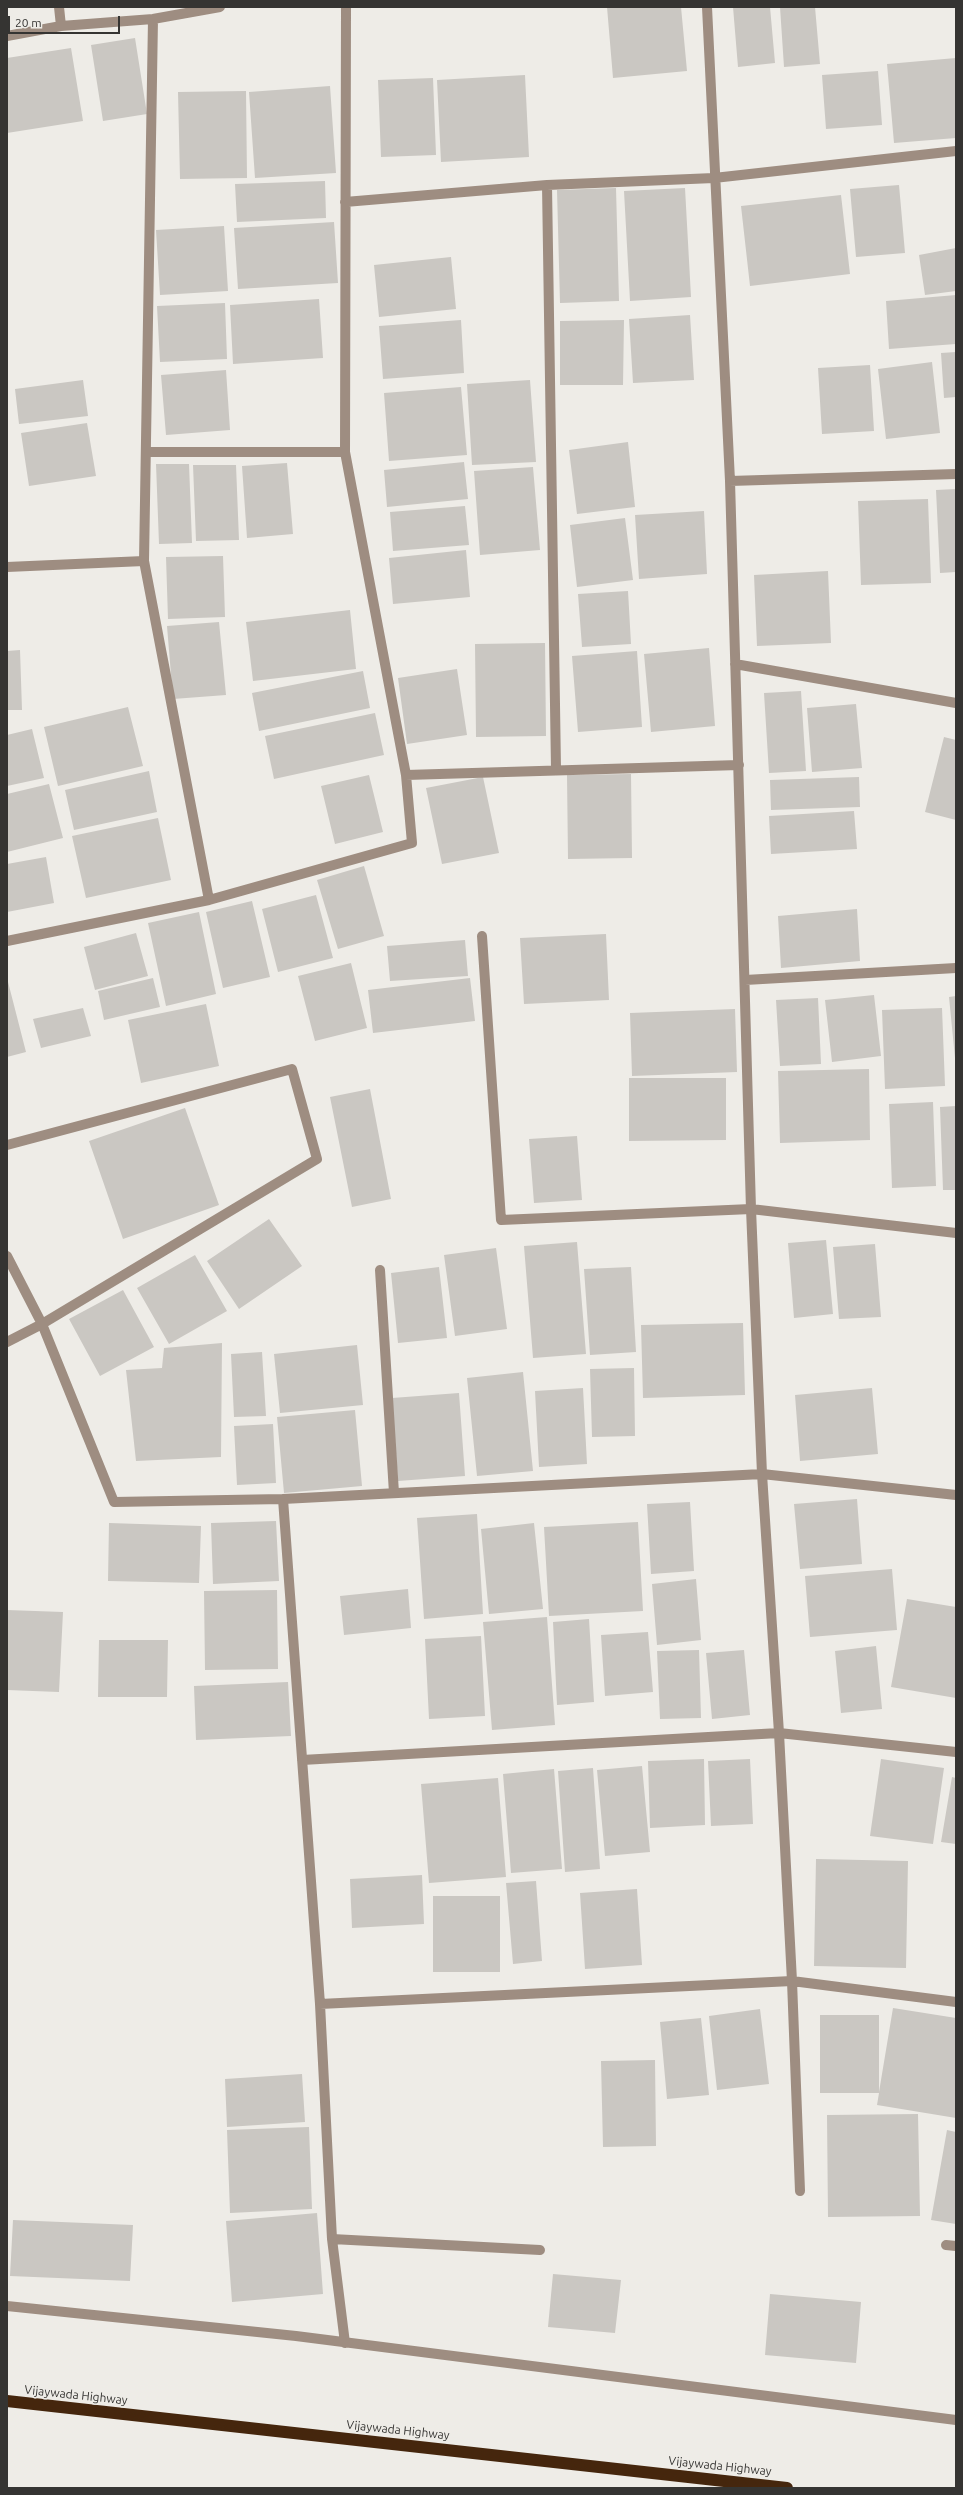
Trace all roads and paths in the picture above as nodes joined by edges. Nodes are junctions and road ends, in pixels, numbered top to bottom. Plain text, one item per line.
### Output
1 (59, 7) edge
2 (219, 7) edge
3 (346, 7) edge
4 (707, 7) edge
5 (153, 19) junction
6 (61, 26) junction
7 (7, 36) edge
8 (956, 151) edge
9 (714, 178) junction
10 (547, 185) junction
11 (345, 202) junction
12 (146, 452) junction
13 (345, 452) junction
14 (956, 474) edge
15 (730, 481) junction
16 (144, 561) junction
17 (7, 567) edge
18 (734, 664) junction
19 (956, 703) edge
20 (739, 765) junction
21 (556, 770) junction
22 (406, 776) junction
23 (209, 900) junction
24 (482, 936) dead end
25 (7, 942) edge
26 (956, 968) edge
27 (745, 980) junction
28 (7, 1145) edge
29 (751, 1209) junction
30 (956, 1233) edge
31 (7, 1256) edge
32 (380, 1270) dead end
33 (42, 1324) junction
34 (7, 1342) edge
35 (762, 1474) junction
36 (394, 1493) junction
37 (956, 1495) edge
38 (283, 1499) junction
39 (779, 1733) junction
40 (956, 1752) edge
41 (302, 1760) junction
42 (792, 1981) junction
43 (956, 2002) edge
44 (320, 2004) junction
45 (800, 2191) dead end
46 (332, 2239) junction
47 (540, 2250) dead end
48 (7, 2306) edge
49 (345, 2343) junction
50 (7, 2401) edge
51 (956, 2420) edge
52 (787, 2488) edge

1 - 6 street
2 - 5 street
3 - 11 street
4 - 9 street
5 - 6 street
5 - 12 street
6 - 7 street
8 - 9 street
9 - 10 street
9 - 15 street
10 - 11 street
10 - 21 street
11 - 13 street
12 - 13 street
12 - 16 street
13 - 22 street
14 - 15 street
15 - 18 street
16 - 17 street
16 - 23 street
18 - 19 street
18 - 20 street
20 - 21 street
20 - 27 street
21 - 22 street
22 - 23 street
23 - 25 street
24 - 29 street
26 - 27 street
27 - 29 street
28 - 33 street
29 - 30 street
29 - 35 street
31 - 33 street
32 - 36 street
33 - 34 street
33 - 38 street
35 - 36 street
35 - 37 street
35 - 39 street
36 - 38 street
38 - 41 street
39 - 40 street
39 - 41 street
39 - 42 street
41 - 44 street
42 - 43 street
42 - 44 street
42 - 45 street
44 - 46 street
46 - 47 street
46 - 49 street
48 - 49 street
49 - 51 street
50 - 52 highway, Vijaywada Highway

